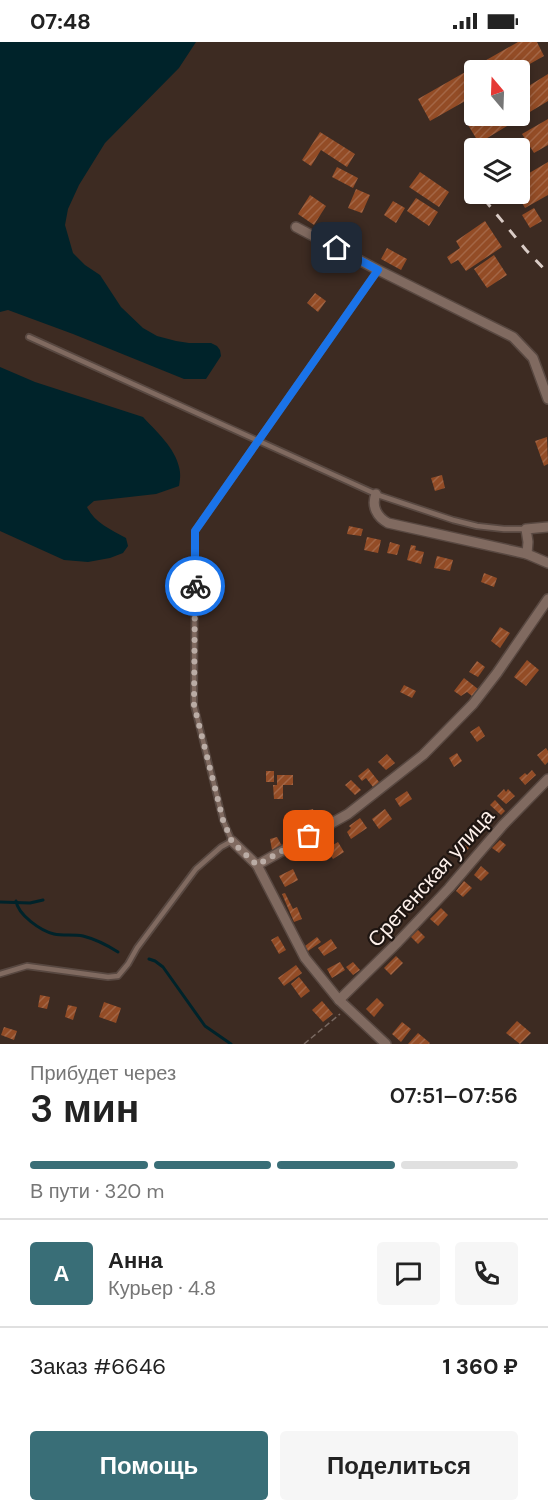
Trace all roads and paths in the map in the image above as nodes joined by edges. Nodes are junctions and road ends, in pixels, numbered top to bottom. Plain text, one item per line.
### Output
1 (296, 227) dead end
2 (378, 270) junction
3 (29, 337) dead end
4 (548, 399) edge
5 (258, 441) junction
6 (376, 494) junction
7 (548, 527) edge
8 (526, 529) junction
9 (527, 554) junction
10 (548, 563) edge
11 (548, 599) edge
12 (548, 779) edge
13 (232, 842) junction
14 (257, 865) junction
15 (0, 974) edge
16 (339, 1000) junction
17 (346, 1008) junction
18 (304, 1044) edge
19 (386, 1044) edge

1 - 2 street
2 - 4 street
2 - 5 lane
3 - 5 lane
5 - 6 lane
5 - 13 lane
6 - 8 lane
6 - 9 street
7 - 8 street
8 - 9 street
9 - 10 street
11 - 14 street
12 - 16 street, Сретенская улица
13 - 14 street
13 - 15 lane
14 - 16 street
16 - 17 street
17 - 18 path
17 - 19 street

